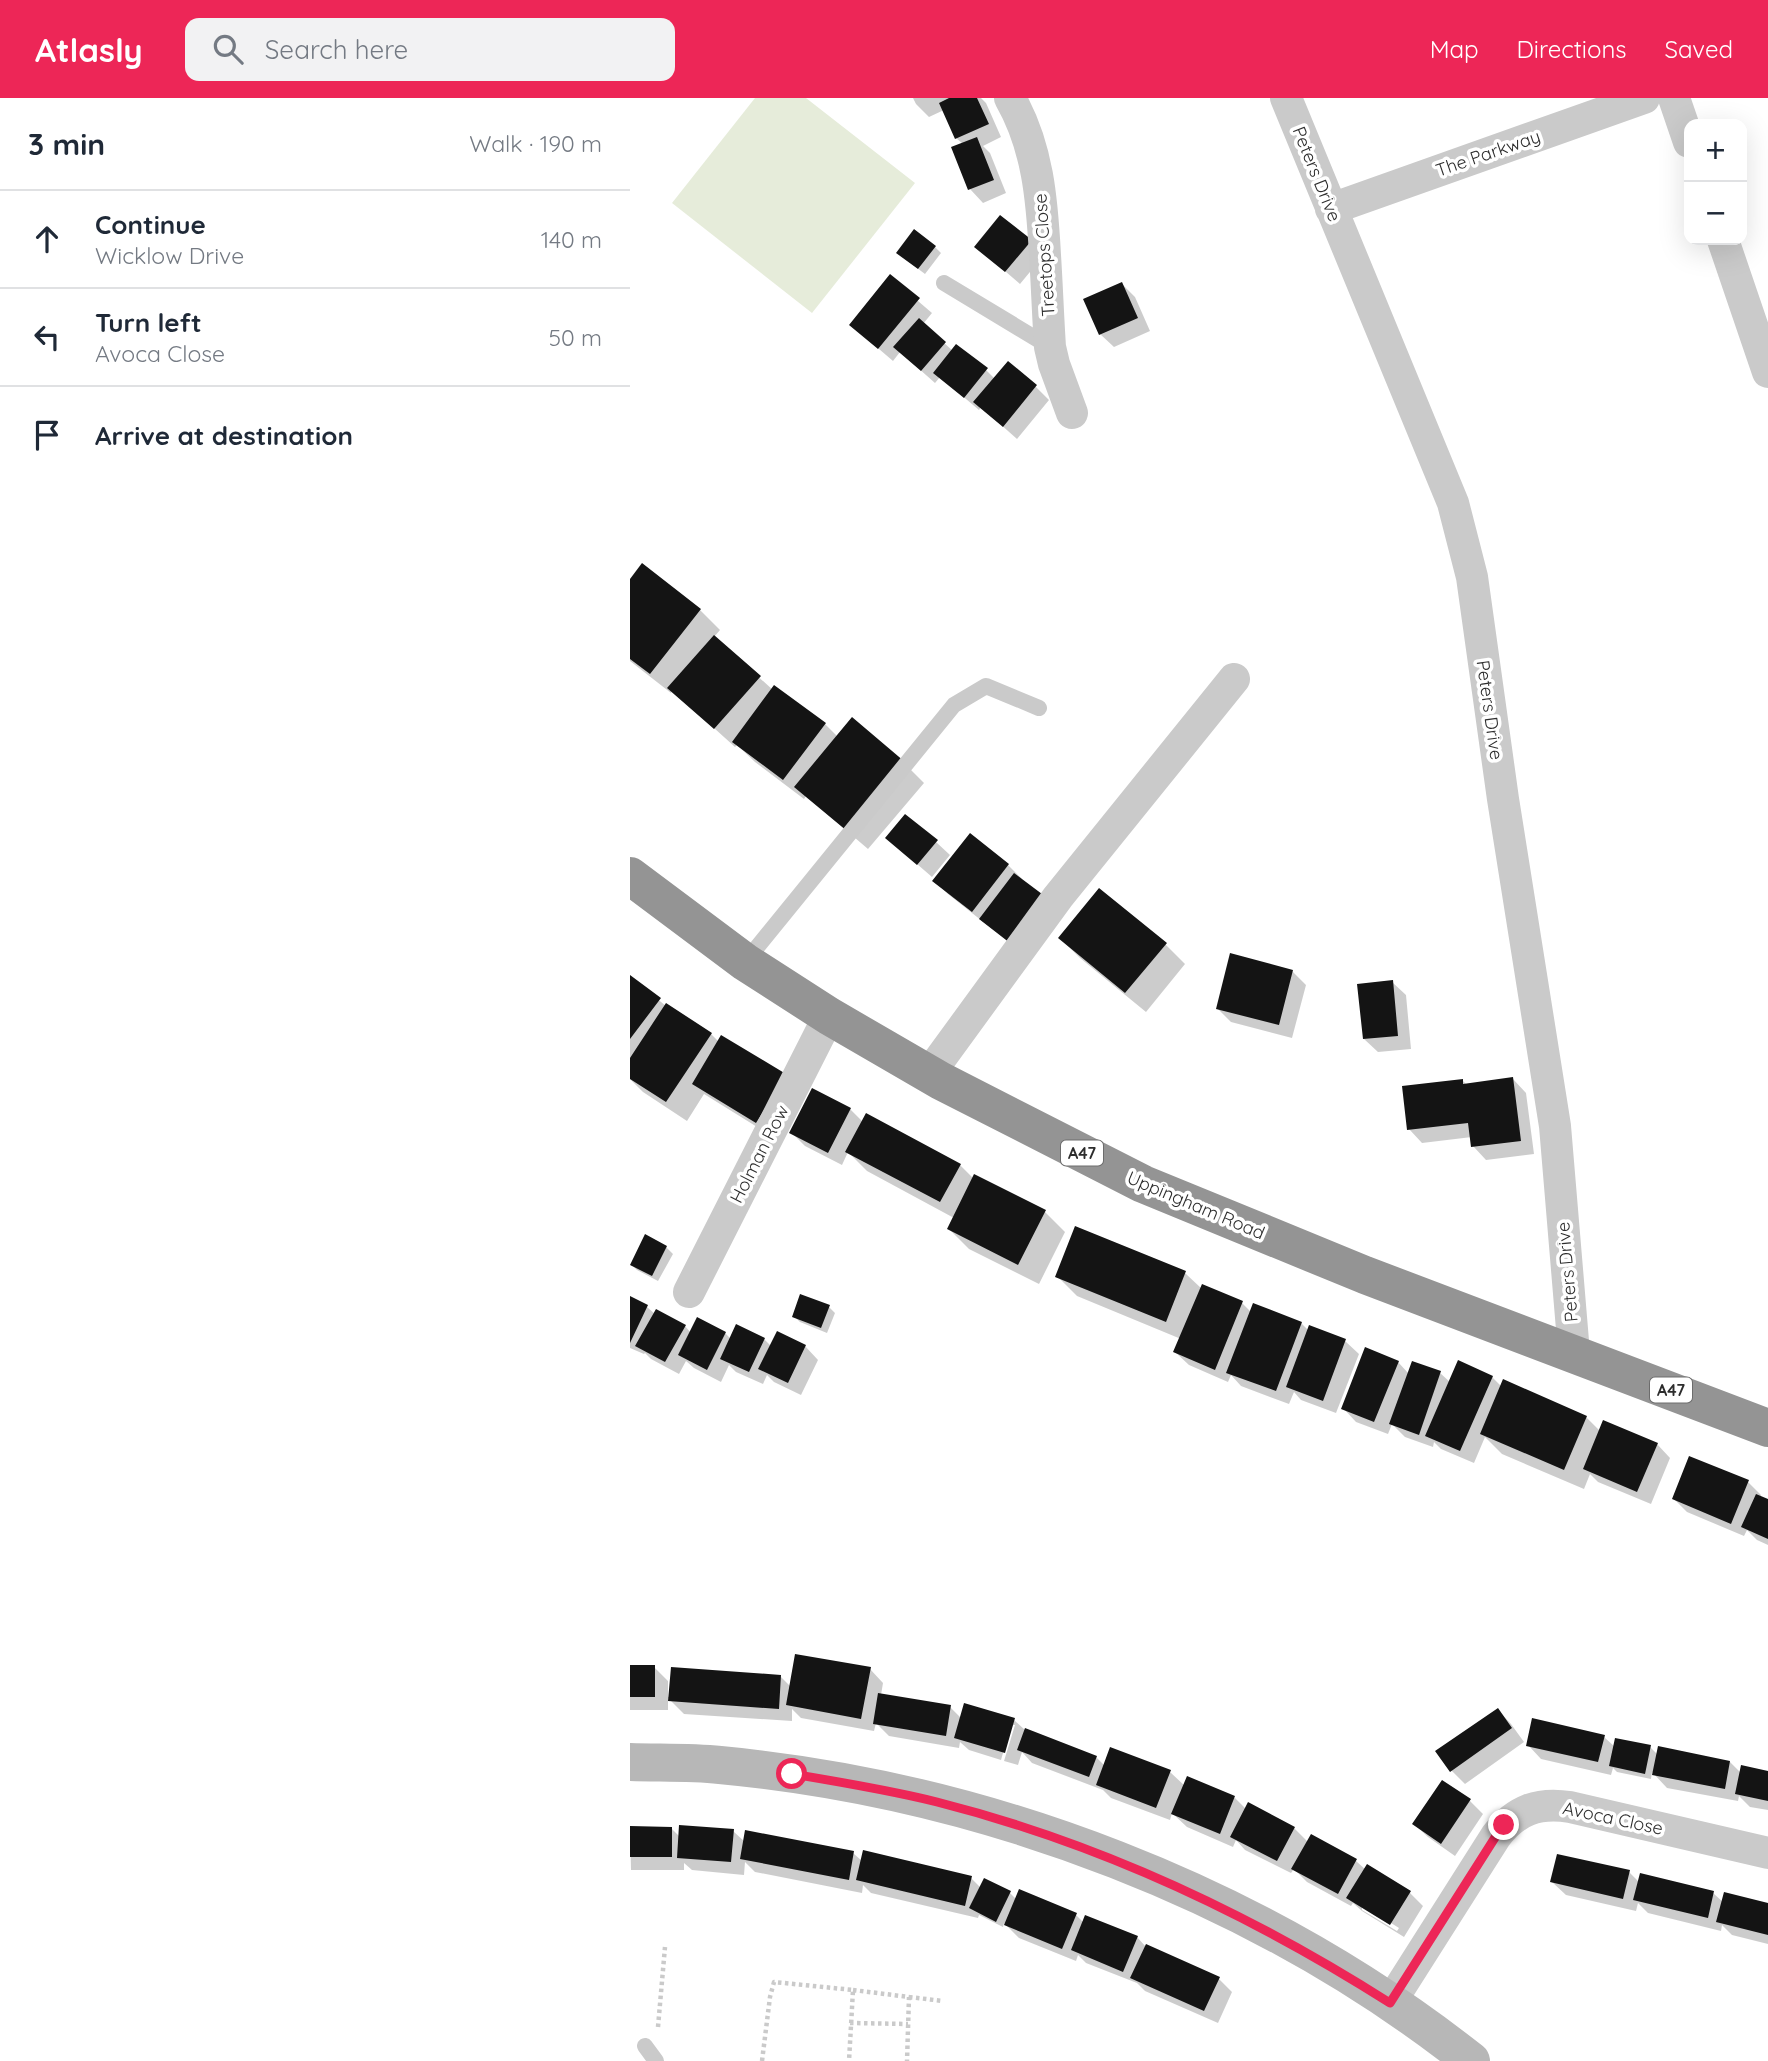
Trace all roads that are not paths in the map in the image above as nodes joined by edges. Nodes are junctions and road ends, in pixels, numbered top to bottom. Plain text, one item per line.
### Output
1 (1010, 98) edge
2 (1286, 98) edge
3 (1644, 98) edge
4 (1674, 98) edge
5 (1684, 127) edge
6 (1331, 209) junction
7 (1725, 245) edge
8 (944, 283) dead end
9 (1050, 347) junction
10 (1768, 372) edge
11 (1072, 413) dead end
12 (1234, 679) dead end
13 (1039, 708) dead end
14 (630, 876) edge
15 (745, 961) junction
16 (829, 1016) junction
17 (929, 1074) junction
18 (689, 1292) dead end
19 (1574, 1353) junction
20 (1768, 1427) edge
21 (630, 1762) edge
22 (1768, 1853) edge
23 (1390, 2003) junction
24 (645, 2046) dead end
25 (656, 2060) edge
26 (1471, 2061) edge

1 - 9 street, Treetops Close
2 - 6 street, Peters Drive
3 - 6 street, The Parkway
4 - 5 street
6 - 19 street, Peters Drive
7 - 10 street
8 - 9 lane
9 - 11 street, Treetops Close
12 - 17 street
13 - 15 lane
14 - 15 highway, Uppingham Road / A47
15 - 16 highway, Uppingham Road / A47
16 - 17 highway, Uppingham Road / A47
16 - 18 street, Holman Row
17 - 19 highway, Uppingham Road / A47
19 - 20 highway, Uppingham Road / A47
21 - 23 street
22 - 23 street, Avoca Close
23 - 26 street
24 - 25 lane

